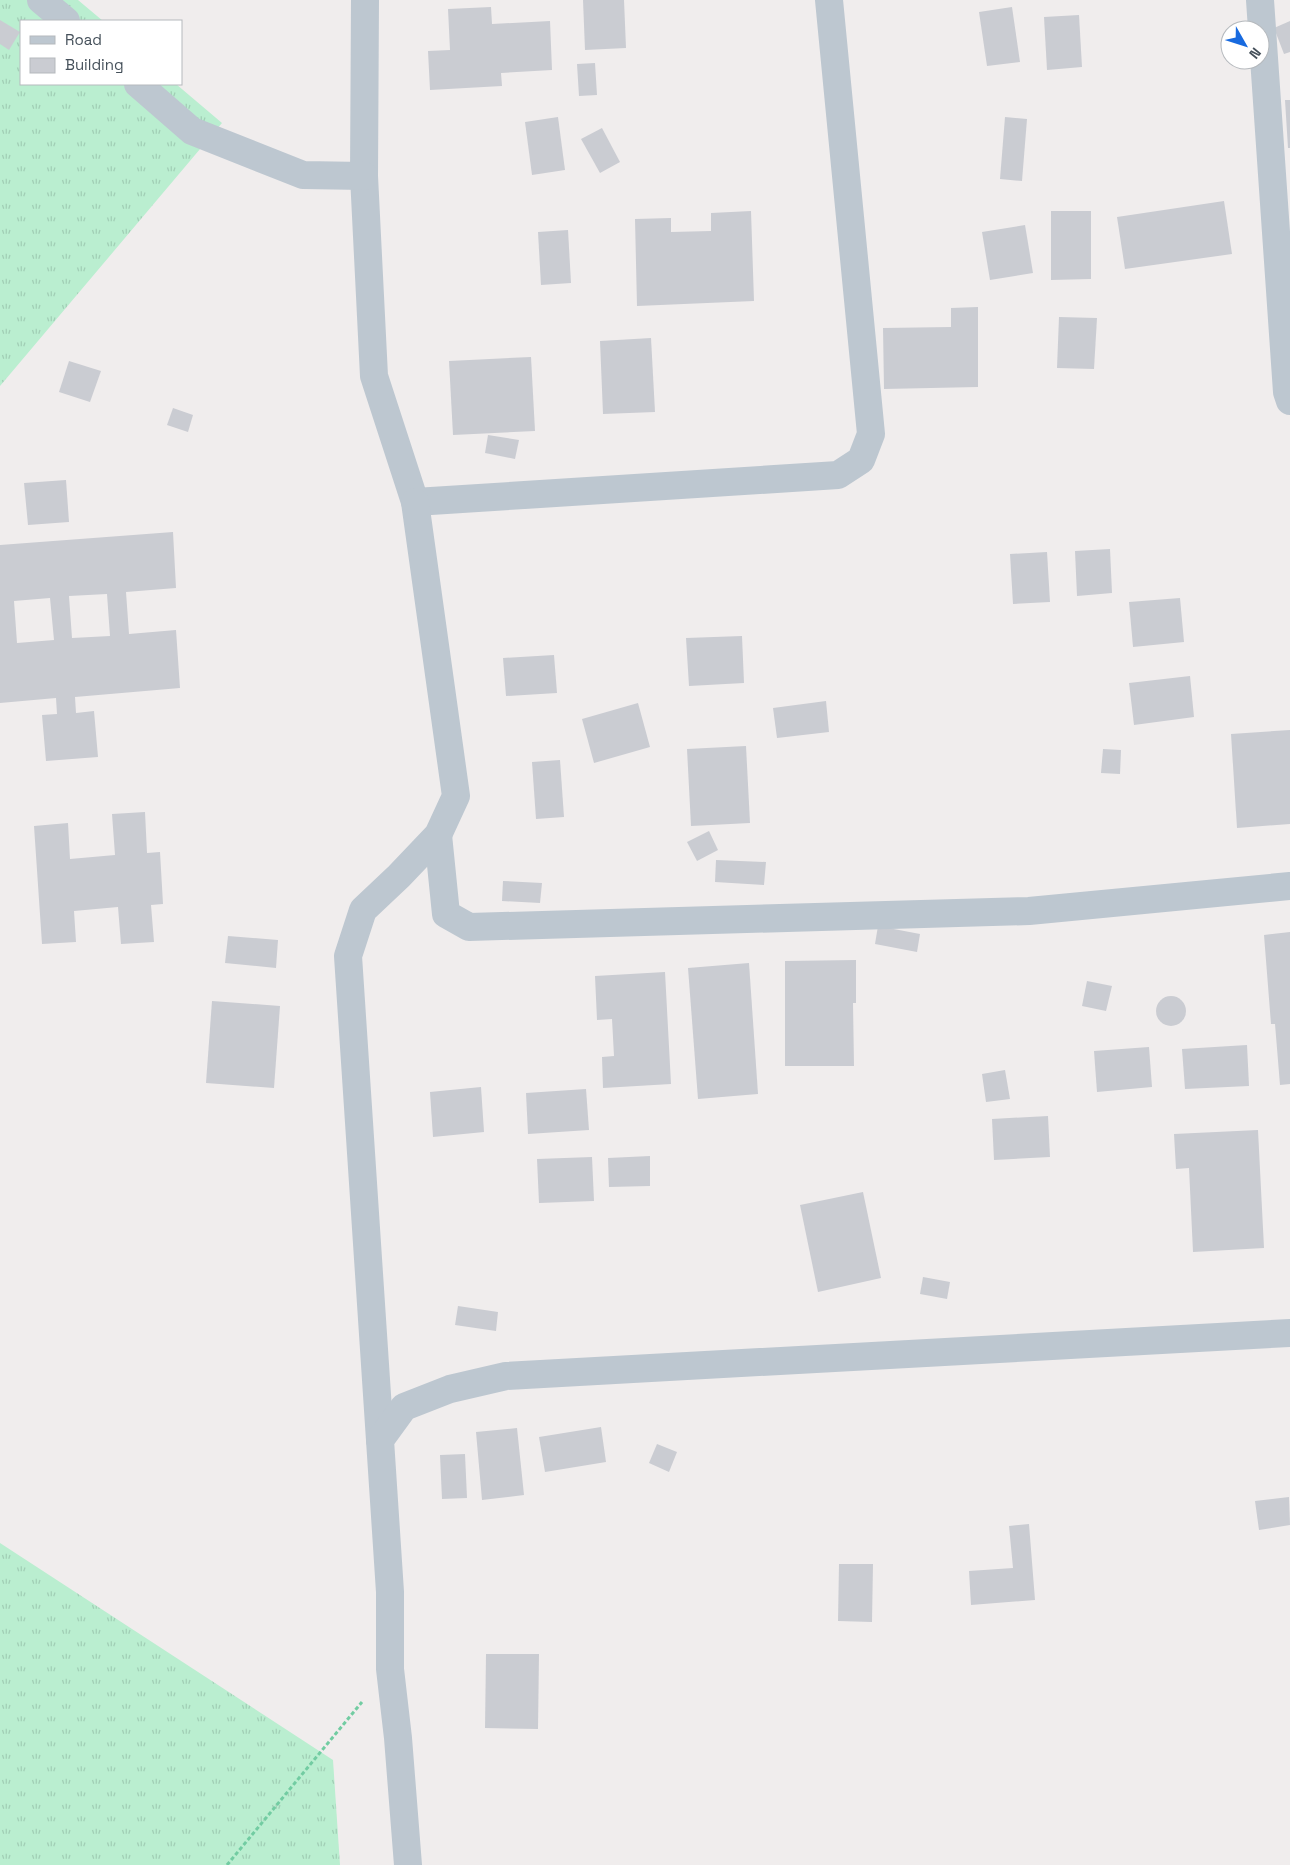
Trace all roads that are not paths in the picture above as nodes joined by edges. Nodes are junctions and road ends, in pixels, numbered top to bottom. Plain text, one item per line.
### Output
1 (42, 0) edge
2 (365, 0) edge
3 (830, 0) edge
4 (1260, 0) edge
5 (65, 20) edge
6 (139, 85) edge
7 (364, 176) junction
8 (1290, 401) edge
9 (416, 502) junction
10 (438, 835) junction
11 (1290, 886) edge
12 (1290, 1333) edge
13 (380, 1440) junction
14 (408, 1865) edge

1 - 5 street
2 - 7 street
3 - 9 street
4 - 8 street
6 - 7 street
7 - 9 street
9 - 10 street
10 - 11 street
10 - 13 street
12 - 13 street
13 - 14 street

